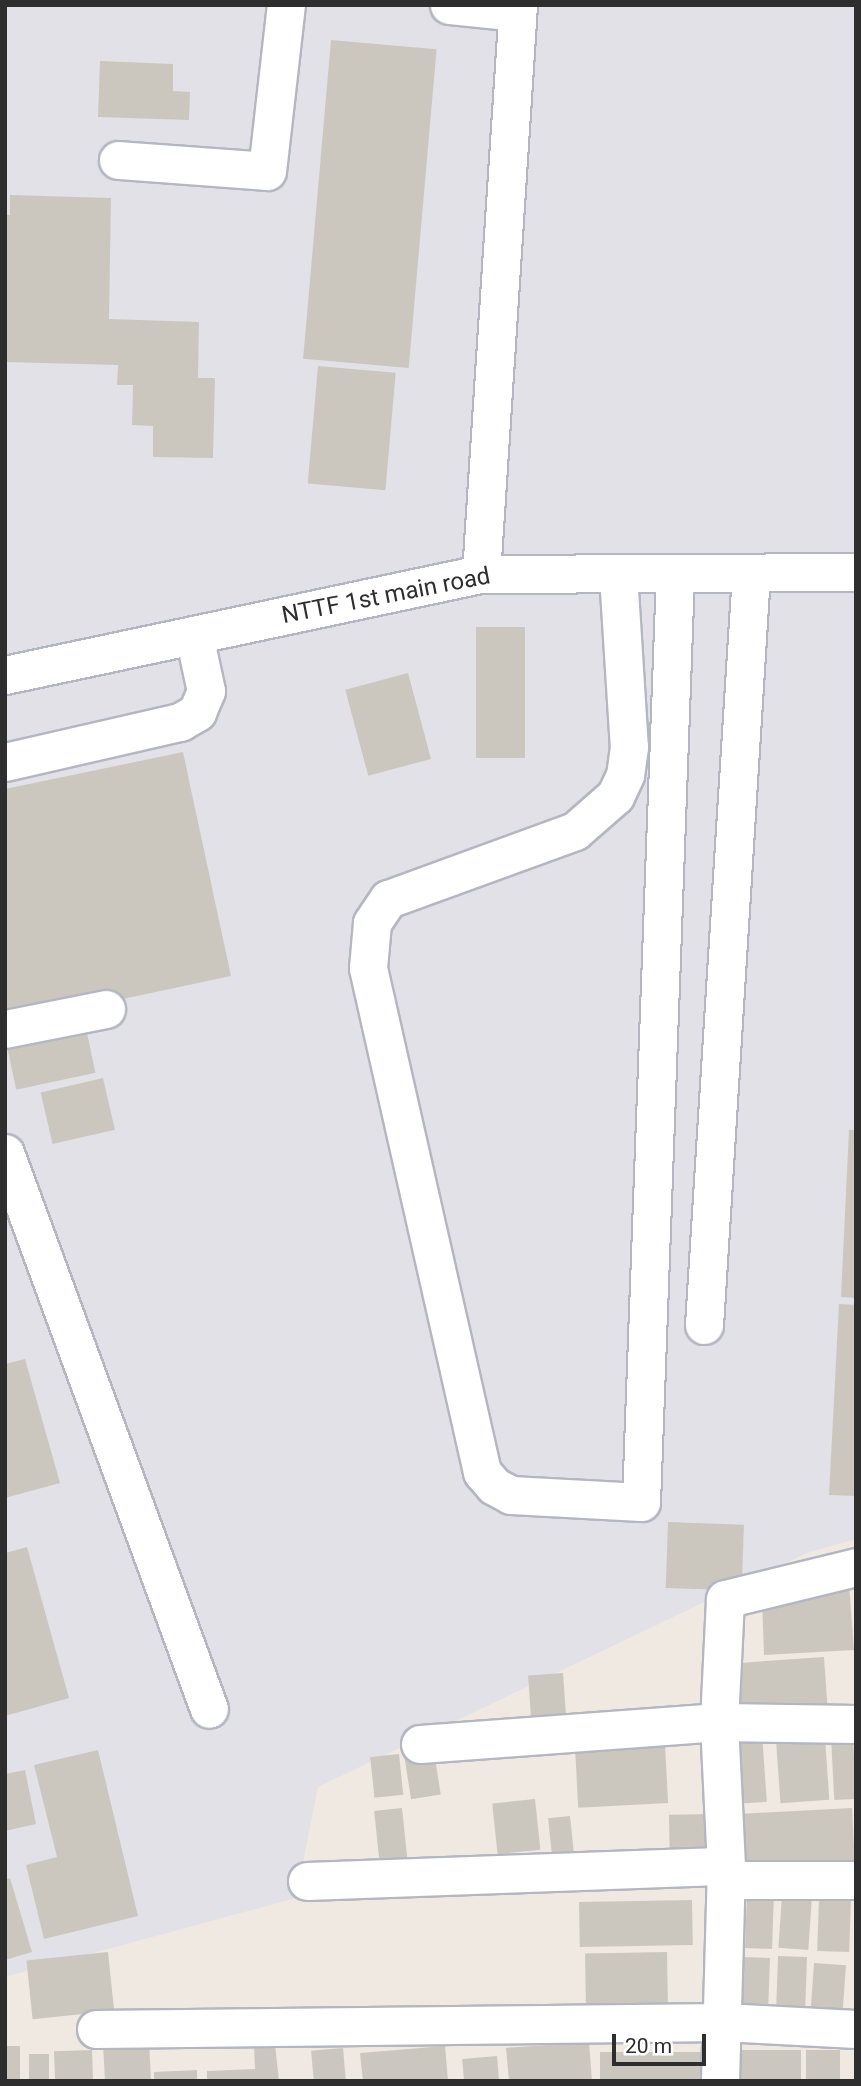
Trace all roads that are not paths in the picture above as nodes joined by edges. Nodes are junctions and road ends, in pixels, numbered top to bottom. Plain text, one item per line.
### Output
1 (286, 5) edge
2 (449, 5) edge
3 (517, 8) edge
4 (118, 160) dead end
5 (856, 572) edge
6 (481, 574) junction
7 (618, 574) junction
8 (675, 574) junction
9 (751, 574) junction
10 (194, 635) junction
11 (5, 675) edge
12 (5, 762) edge
13 (106, 1009) dead end
14 (5, 1029) edge
15 (5, 1153) edge
16 (704, 1325) dead end
17 (856, 1567) edge
18 (209, 1709) dead end
19 (719, 1722) junction
20 (856, 1724) edge
21 (421, 1744) dead end
22 (726, 1873) junction
23 (856, 1880) edge
24 (307, 1881) dead end
25 (723, 2022) junction
26 (96, 2029) dead end
27 (856, 2029) edge
28 (720, 2081) edge

1 - 4 street
2 - 3 street
3 - 6 street
5 - 9 street, NTTF 1st main road
6 - 7 street, NTTF 1st main road
6 - 10 street, NTTF 1st main road
7 - 8 street, NTTF 1st main road
7 - 8 street
8 - 9 street, NTTF 1st main road
9 - 16 street
10 - 11 street, NTTF 1st main road
10 - 12 street
13 - 14 street
15 - 18 street
17 - 19 street
19 - 20 street
19 - 21 street
19 - 22 street
22 - 23 street
22 - 24 street
22 - 25 street
25 - 26 street
25 - 27 street
25 - 28 street

